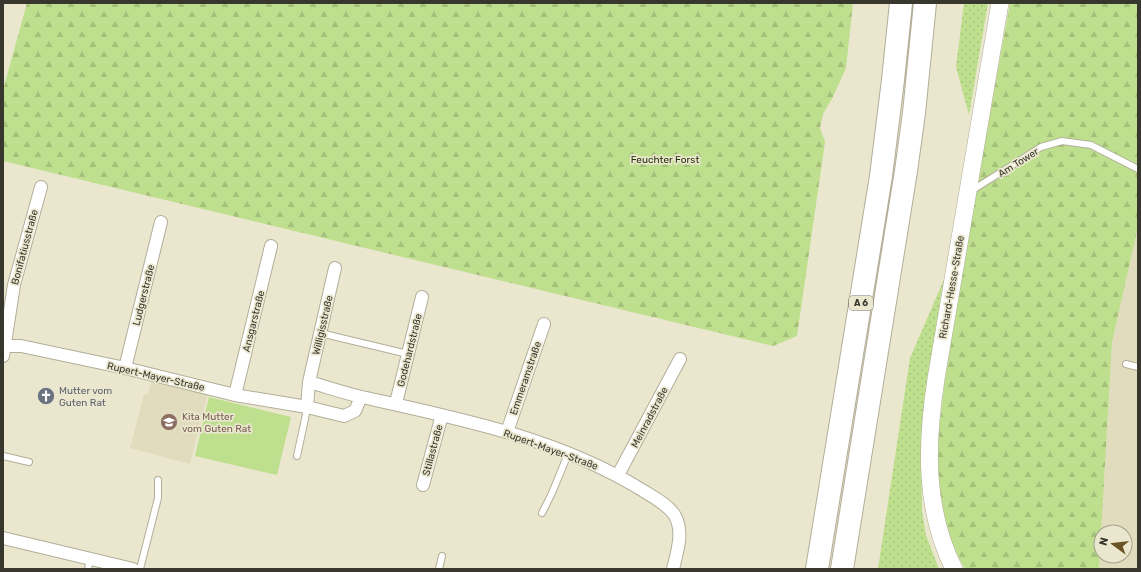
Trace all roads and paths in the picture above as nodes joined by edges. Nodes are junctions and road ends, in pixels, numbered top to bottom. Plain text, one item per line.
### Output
1 (901, 3) edge
2 (926, 3) edge
3 (1000, 3) edge
4 (1138, 169) edge
5 (41, 187) dead end
6 (967, 193) junction
7 (161, 222) dead end
8 (271, 246) dead end
9 (335, 268) dead end
10 (422, 297) dead end
11 (544, 324) dead end
12 (320, 333) junction
13 (4, 351) edge
14 (408, 354) junction
15 (680, 359) dead end
16 (1126, 364) dead end
17 (1138, 367) edge
18 (125, 368) junction
19 (309, 382) junction
20 (235, 395) junction
21 (361, 397) junction
22 (396, 404) junction
23 (307, 407) junction
24 (442, 415) junction
25 (507, 432) junction
26 (568, 454) junction
27 (3, 456) edge
28 (297, 456) dead end
29 (29, 462) dead end
30 (618, 475) junction
31 (158, 480) dead end
32 (423, 485) dead end
33 (542, 514) dead end
34 (3, 538) edge
35 (442, 556) dead end
36 (89, 564) edge
37 (132, 569) edge
38 (140, 569) edge
39 (439, 569) edge
40 (674, 569) edge
41 (817, 569) edge
42 (842, 569) edge
43 (954, 569) edge

1 - 41 highway, A 6
2 - 42 highway, A 6
3 - 6 street, Richard-Hesse-Straße
4 - 6 lane, Am Tower
5 - 13 street, Bonifatiusstraße
6 - 43 street, Richard-Hesse-Straße
7 - 18 street, Ludgerstraße
8 - 20 street, Ansgarstraße
9 - 12 street, Willigisstraße
10 - 14 street, Godehardstraße
11 - 25 street, Emmeramstraße
12 - 14 lane
12 - 19 street, Willigisstraße
13 - 18 street, Rupert-Mayer-Straße
14 - 22 street, Godehardstraße
15 - 30 street, Meinradstraße
16 - 17 lane
18 - 20 street, Rupert-Mayer-Straße
19 - 21 street, Rupert-Mayer-Straße
19 - 23 street
20 - 23 street, Rupert-Mayer-Straße
21 - 22 street, Rupert-Mayer-Straße
21 - 23 street, Rupert-Mayer-Straße
22 - 24 street, Rupert-Mayer-Straße
23 - 28 lane
24 - 25 street, Rupert-Mayer-Straße
24 - 32 street, Stillastraße
25 - 26 street, Rupert-Mayer-Straße
26 - 30 street, Rupert-Mayer-Straße
26 - 33 lane
27 - 29 lane
30 - 40 street, Rupert-Mayer-Straße
31 - 38 lane
34 - 36 street
35 - 39 lane
36 - 37 street

